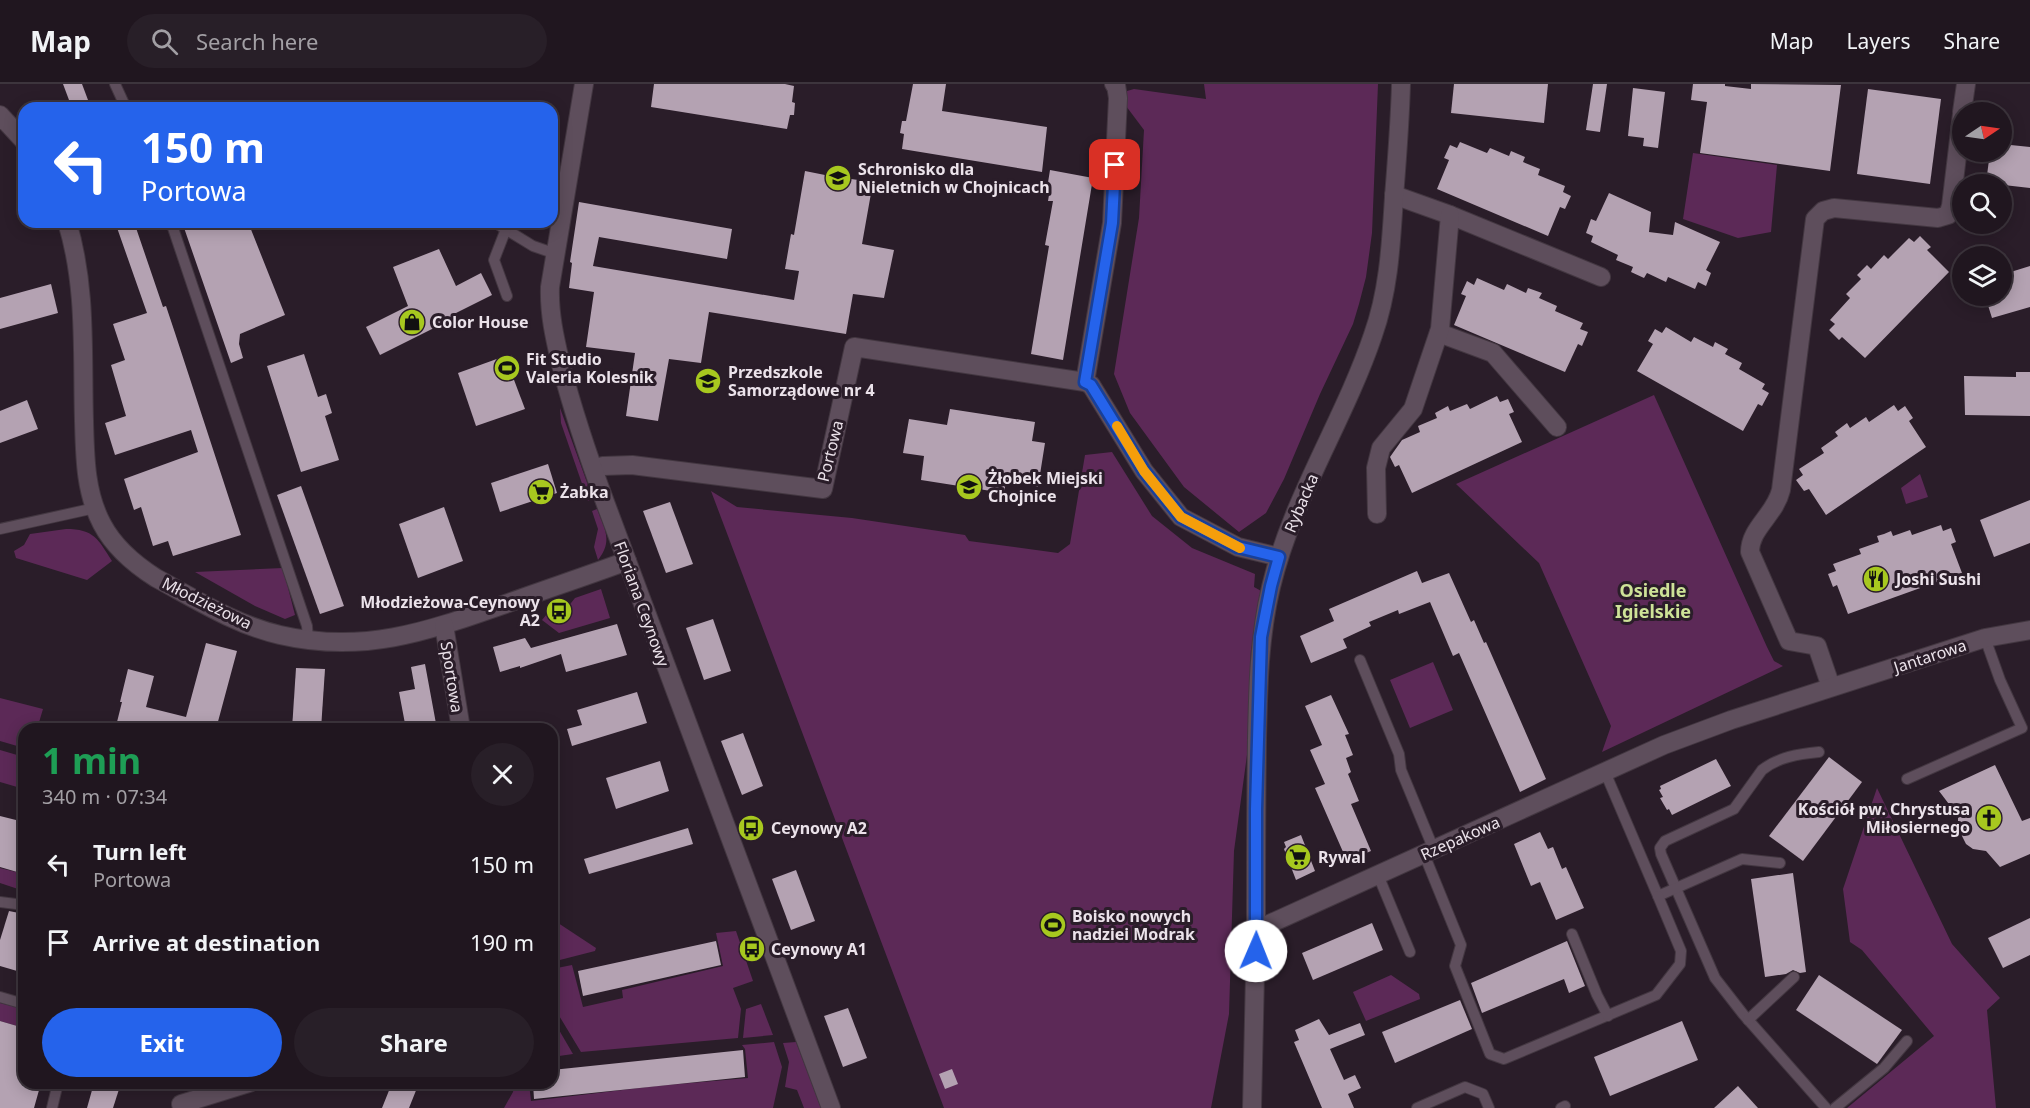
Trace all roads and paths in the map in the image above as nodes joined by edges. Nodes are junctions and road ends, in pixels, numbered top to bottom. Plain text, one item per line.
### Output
1 (115, 84) edge
2 (584, 84) edge
3 (1114, 84) edge
4 (1401, 84) edge
5 (1966, 84) edge
6 (123, 102) edge
7 (1964, 102) edge
8 (0, 115) edge
9 (18, 134) edge
10 (1956, 162) edge
11 (1394, 195) junction
12 (1450, 215) junction
13 (68, 228) edge
14 (173, 228) edge
15 (506, 229) joint
16 (556, 254) junction
17 (1601, 277) dead end
18 (507, 296) dead end
19 (1439, 333) junction
20 (1085, 382) junction
21 (1557, 427) dead end
22 (594, 471) junction
23 (95, 508) junction
24 (1377, 514) dead end
25 (0, 529) edge
26 (1279, 557) junction
27 (627, 561) junction
28 (444, 625) junction
29 (2030, 630) edge
30 (1985, 638) junction
31 (309, 640) junction
32 (1360, 660) dead end
33 (1831, 687) junction
34 (459, 723) edge
35 (1819, 752) dead end
36 (1605, 772) junction
37 (1907, 779) dead end
38 (1429, 852) junction
39 (1780, 863) dead end
40 (1378, 875) junction
41 (1676, 888) junction
42 (1658, 896) junction
43 (0, 902) edge
44 (18, 904) edge
45 (1256, 930) junction
46 (1572, 934) dead end
47 (1410, 952) dead end
48 (1794, 977) dead end
49 (0, 997) edge
50 (18, 1002) edge
51 (1608, 1016) junction
52 (1748, 1020) junction
53 (1907, 1041) dead end
54 (57, 1089) edge
55 (230, 1089) edge
56 (181, 1104) dead end
57 (52, 1108) edge
58 (831, 1108) edge
59 (1252, 1108) edge
60 (1417, 1108) edge
61 (1490, 1108) edge
62 (1826, 1108) edge
63 (1835, 1108) edge

1 - 6 lane
2 - 16 street, Floriana Ceynowy
3 - 20 street
4 - 11 street, Rybacka
5 - 7 street
8 - 9 street
10 - 33 street
11 - 12 street
11 - 26 street, Rybacka
12 - 17 street
12 - 19 street
13 - 23 street, Młodzieżowa
14 - 31 lane
15 - 16 lane
15 - 18 lane
16 - 22 street, Floriana Ceynowy
19 - 21 street
19 - 24 street
20 - 22 street, Portowa
20 - 26 street
22 - 27 street, Floriana Ceynowy
23 - 25 lane
23 - 31 street, Młodzieżowa
26 - 45 street, Rybacka
27 - 28 street, Młodzieżowa
27 - 58 street, Floriana Ceynowy
28 - 31 street, Młodzieżowa
28 - 34 street, Sportowa
29 - 30 street, Jantarowa
30 - 33 street, Jantarowa
30 - 37 lane
32 - 38 lane
33 - 36 street, Rzepakowa
35 - 41 lane
36 - 38 street, Rzepakowa
36 - 42 lane
38 - 40 street, Rzepakowa
38 - 51 lane
39 - 41 lane
40 - 45 street, Rzepakowa
40 - 47 lane
41 - 42 lane
41 - 52 lane
42 - 51 lane
43 - 44 lane
45 - 59 street
46 - 51 lane
48 - 52 lane
49 - 50 lane
52 - 62 lane
53 - 63 lane
54 - 57 lane
55 - 56 street
60 - 61 lane

